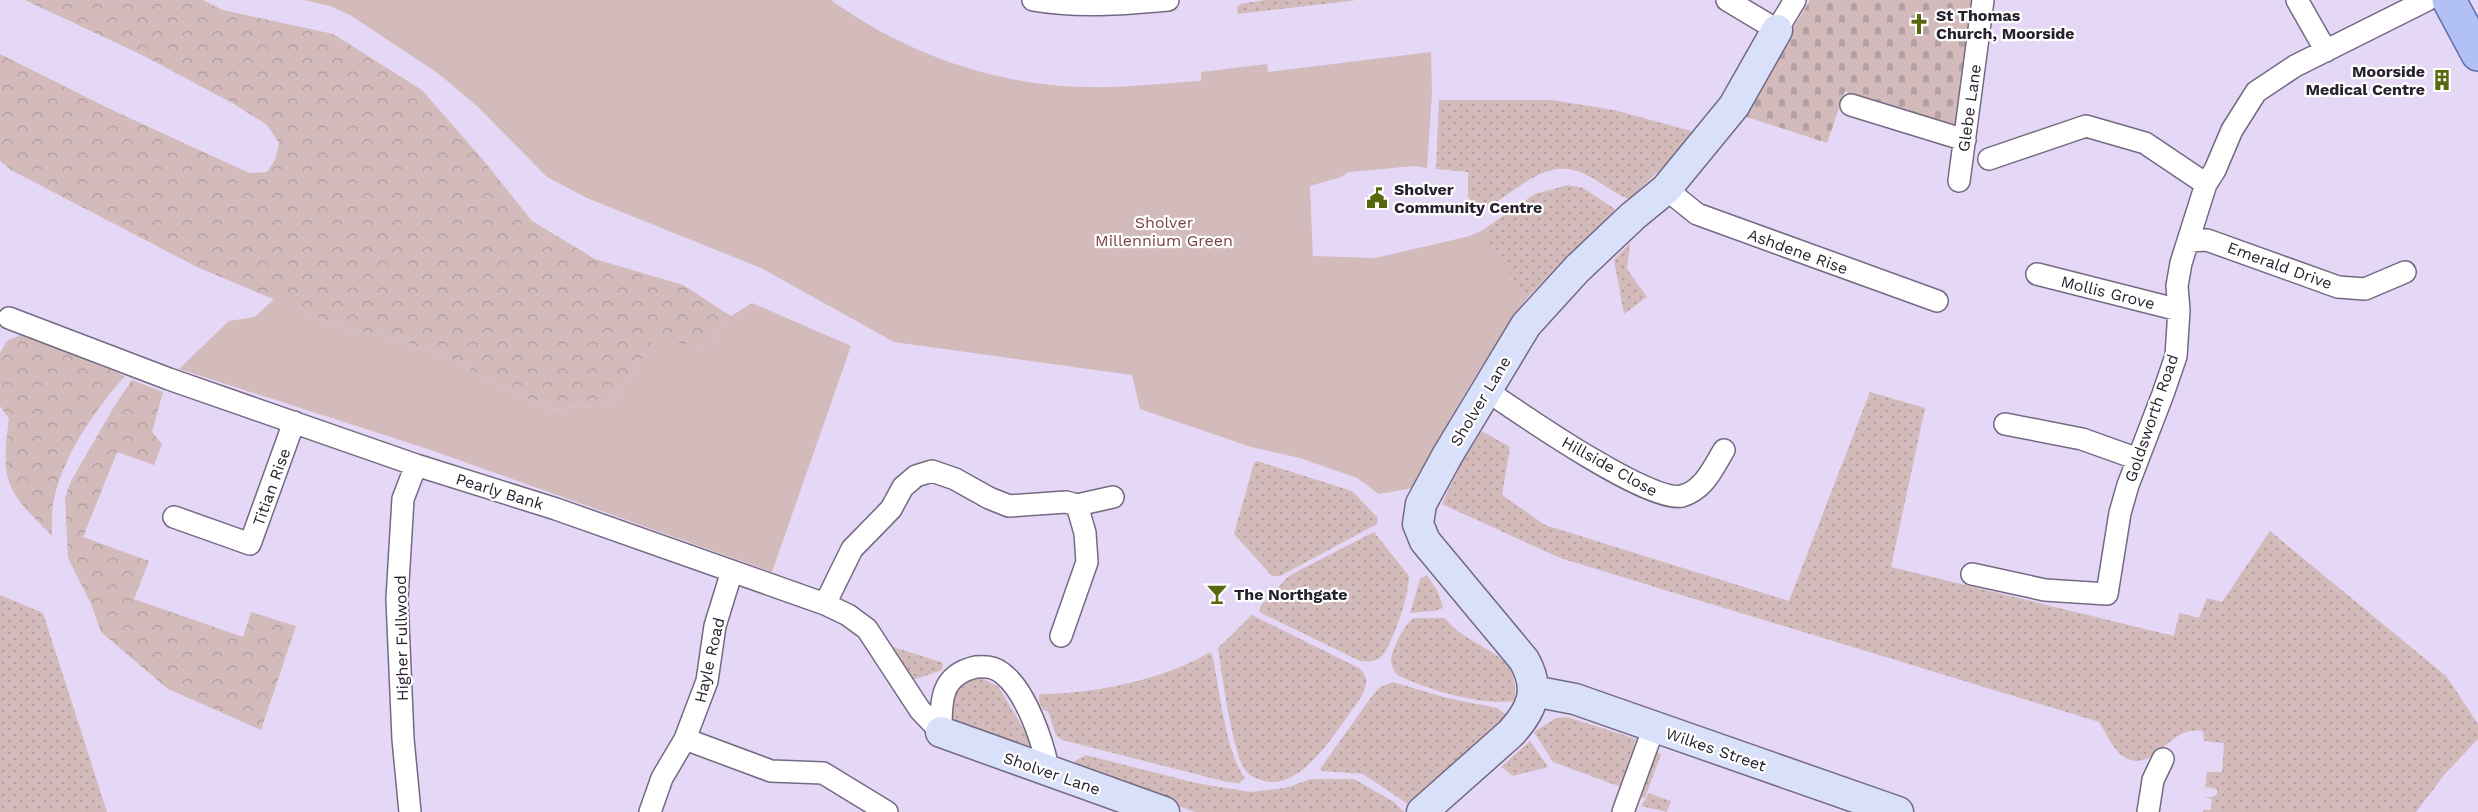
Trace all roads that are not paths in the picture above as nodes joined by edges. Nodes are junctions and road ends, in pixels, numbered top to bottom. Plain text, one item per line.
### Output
1 (1033, 0) edge
2 (1168, 0) edge
3 (1727, 0) edge
4 (1796, 0) edge
5 (1983, 0) edge
6 (2297, 0) edge
7 (2427, 0) edge
8 (2449, 0) edge
9 (1126, 2) edge
10 (1777, 30) junction
11 (2326, 51) junction
12 (2478, 54) edge
13 (1851, 105) dead end
14 (1965, 140) junction
15 (1989, 159) dead end
16 (1959, 180) dead end
17 (2206, 184) junction
18 (1666, 189) junction
19 (2188, 240) junction
20 (2405, 272) dead end
21 (2037, 274) dead end
22 (1937, 301) dead end
23 (2179, 310) junction
24 (9, 318) dead end
25 (1486, 390) junction
26 (294, 422) junction
27 (2005, 424) dead end
28 (1724, 450) dead end
29 (2138, 459) junction
30 (416, 465) junction
31 (1113, 497) dead end
32 (1077, 505) junction
33 (174, 517) dead end
34 (732, 571) junction
35 (1972, 574) dead end
36 (825, 604) junction
37 (1061, 636) dead end
38 (1533, 691) junction
39 (1654, 727) junction
40 (941, 732) junction
41 (685, 739) junction
42 (2163, 759) dead end
43 (1049, 772) junction
44 (1134, 807) edge
45 (410, 812) edge
46 (650, 812) edge
47 (887, 812) edge
48 (1164, 812) edge
49 (1422, 812) edge
50 (1623, 812) edge
51 (1898, 812) edge
52 (2148, 812) edge

1 - 9 street
2 - 9 street
3 - 10 street
4 - 10 street, Sholver Lane
5 - 14 street, Glebe Lane
6 - 11 street
7 - 11 street, Goldsworth Road
8 - 12 main road
10 - 18 street, Sholver Lane
11 - 17 street, Goldsworth Road
13 - 14 street
14 - 16 street, Glebe Lane
15 - 17 street
17 - 19 street, Goldsworth Road
18 - 22 street, Ashdene Rise
18 - 25 street, Sholver Lane
19 - 20 street, Emerald Drive
19 - 23 street, Goldsworth Road
21 - 23 street, Mollis Grove
23 - 29 street, Goldsworth Road
24 - 26 street, Pearly Bank
25 - 28 street, Hillside Close
25 - 38 street, Sholver Lane
26 - 30 street, Pearly Bank
26 - 33 street, Titian Rise
27 - 29 street
29 - 35 street, Goldsworth Road
30 - 34 street, Pearly Bank
30 - 45 street, Higher Fullwood
31 - 32 street
32 - 36 street
32 - 37 street
34 - 36 street, Pearly Bank
34 - 41 street, Hayle Road
36 - 40 street, Pearly Bank
38 - 39 street, Wilkes Street
38 - 49 street
39 - 50 street
39 - 51 street, Wilkes Street
40 - 43 street, Sholver Lane
40 - 43 street
41 - 46 street, Hayle Road
41 - 47 street
42 - 52 street
43 - 44 street, Sholver Lane
44 - 48 street, Sholver Lane

